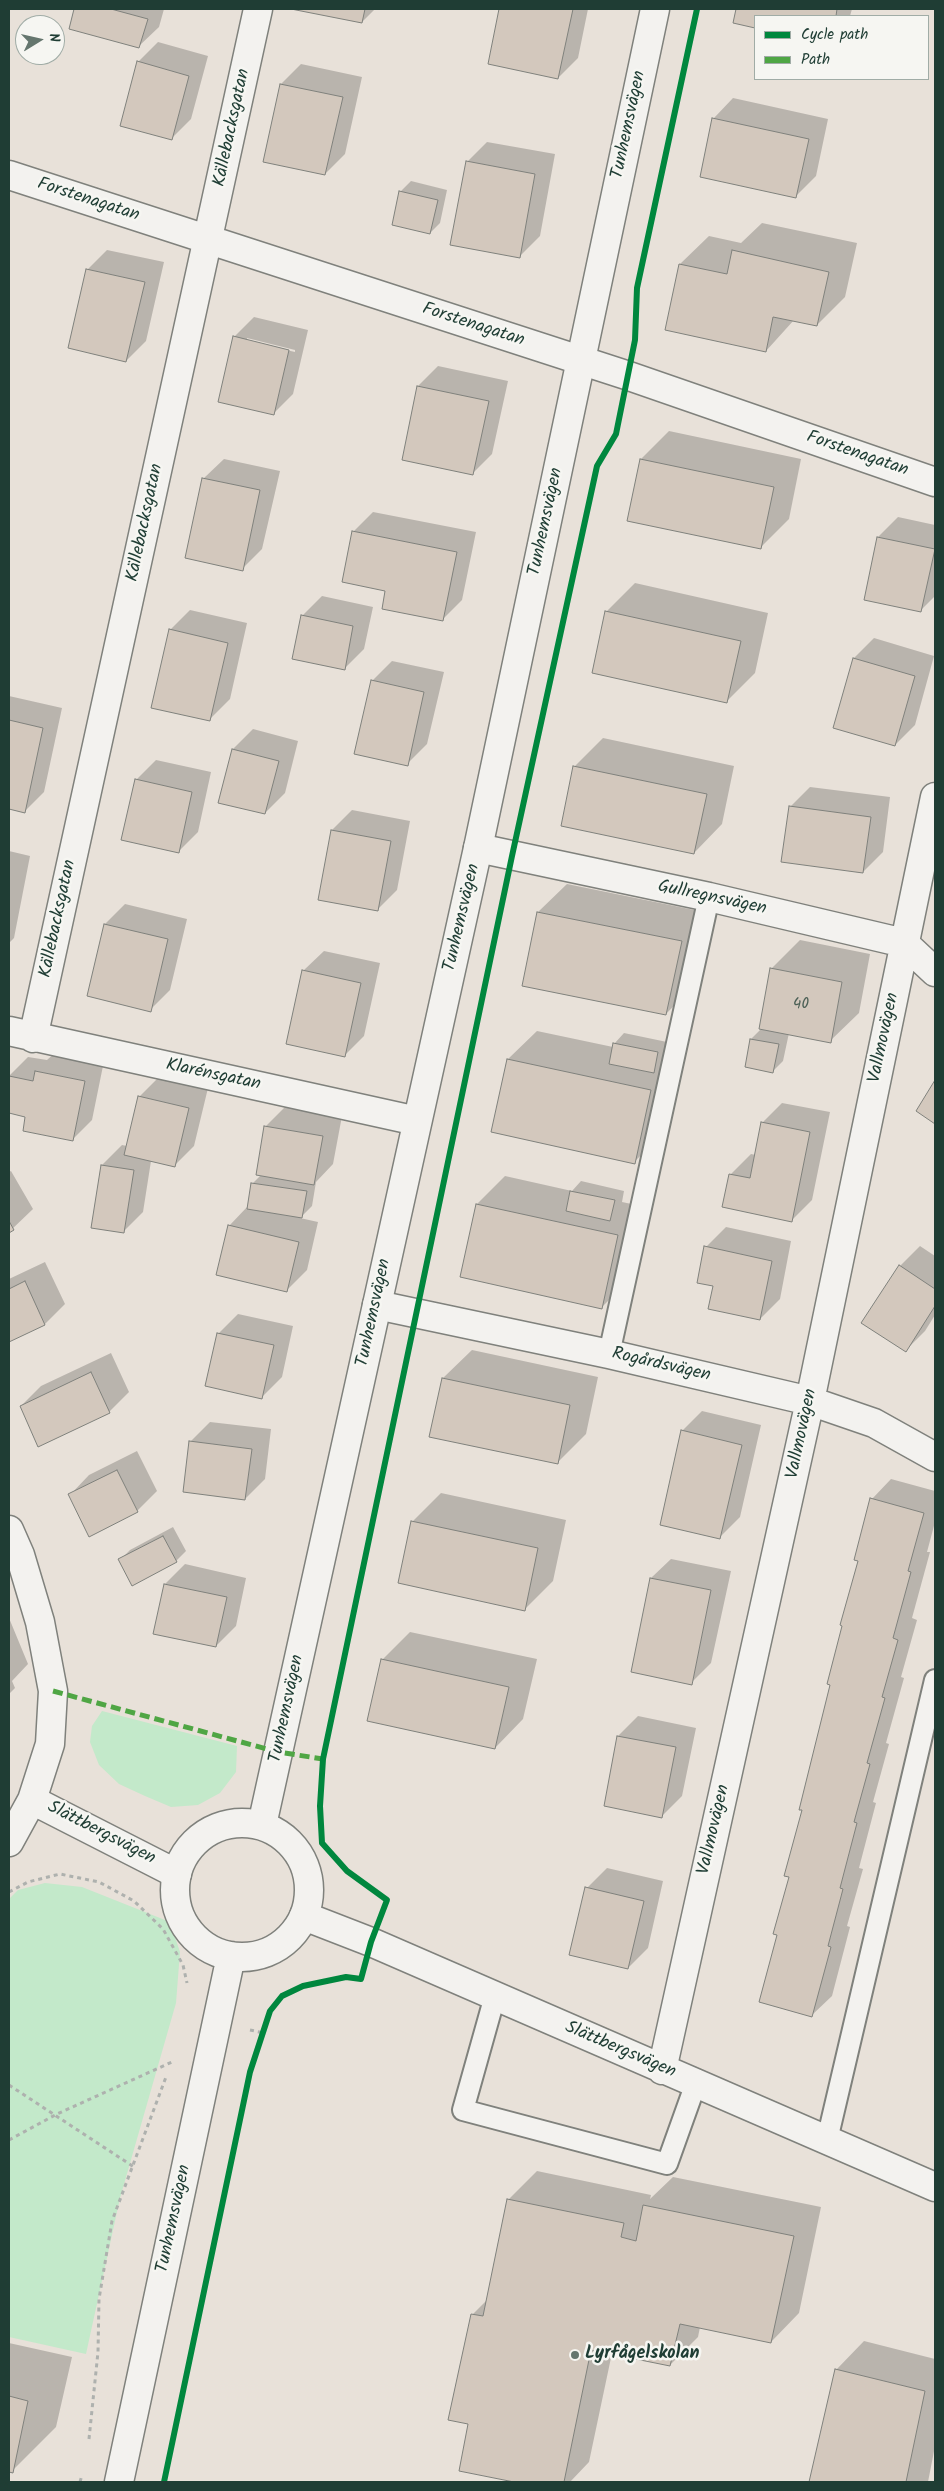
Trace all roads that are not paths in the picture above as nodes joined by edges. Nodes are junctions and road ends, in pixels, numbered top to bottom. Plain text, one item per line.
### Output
1 (258, 9) edge
2 (655, 9) edge
3 (9, 174) edge
4 (208, 241) junction
5 (581, 360) junction
6 (935, 482) edge
7 (935, 797) edge
8 (478, 848) junction
9 (709, 898) junction
10 (904, 943) junction
11 (935, 972) edge
12 (21, 1035) edge
13 (417, 1121) junction
14 (377, 1305) junction
15 (609, 1354) junction
16 (810, 1401) junction
17 (935, 1457) edge
18 (9, 1530) edge
19 (935, 1680) edge
20 (32, 1800) junction
21 (262, 1825) junction
22 (9, 1842) edge
23 (177, 1874) junction
24 (304, 1916) junction
25 (231, 1956) junction
26 (495, 1996) junction
27 (662, 2070) junction
28 (696, 2083) junction
29 (827, 2140) junction
30 (935, 2187) edge
31 (119, 2482) edge

1 - 4 street, Källebacksgatan
2 - 5 street, Tunhemsvägen
3 - 4 street, Forstenagatan
4 - 5 street, Forstenagatan
4 - 12 street, Källebacksgatan
5 - 6 street, Forstenagatan
5 - 8 street, Tunhemsvägen
7 - 10 street, Vallmovägen
8 - 9 street, Gullregnsvägen
8 - 13 street, Tunhemsvägen
9 - 10 street, Gullregnsvägen
9 - 15 lane
10 - 11 street
10 - 16 street, Vallmovägen
12 - 13 street, Klarénsgatan
13 - 14 street, Tunhemsvägen
14 - 15 street, Rogårdsvägen
14 - 21 street, Tunhemsvägen
15 - 16 street, Rogårdsvägen
16 - 17 street, Rogårdsvägen
16 - 27 street, Vallmovägen
18 - 20 street, Slättbergsvägen
19 - 29 lane
20 - 22 street
20 - 23 street, Slättbergsvägen
21 - 23 street
21 - 24 street
23 - 25 street
24 - 25 street
24 - 26 street, Slättbergsvägen
25 - 31 street, Tunhemsvägen
26 - 27 street, Slättbergsvägen
26 - 28 lane
27 - 28 street, Slättbergsvägen
28 - 29 street, Slättbergsvägen
29 - 30 street, Slättbergsvägen

